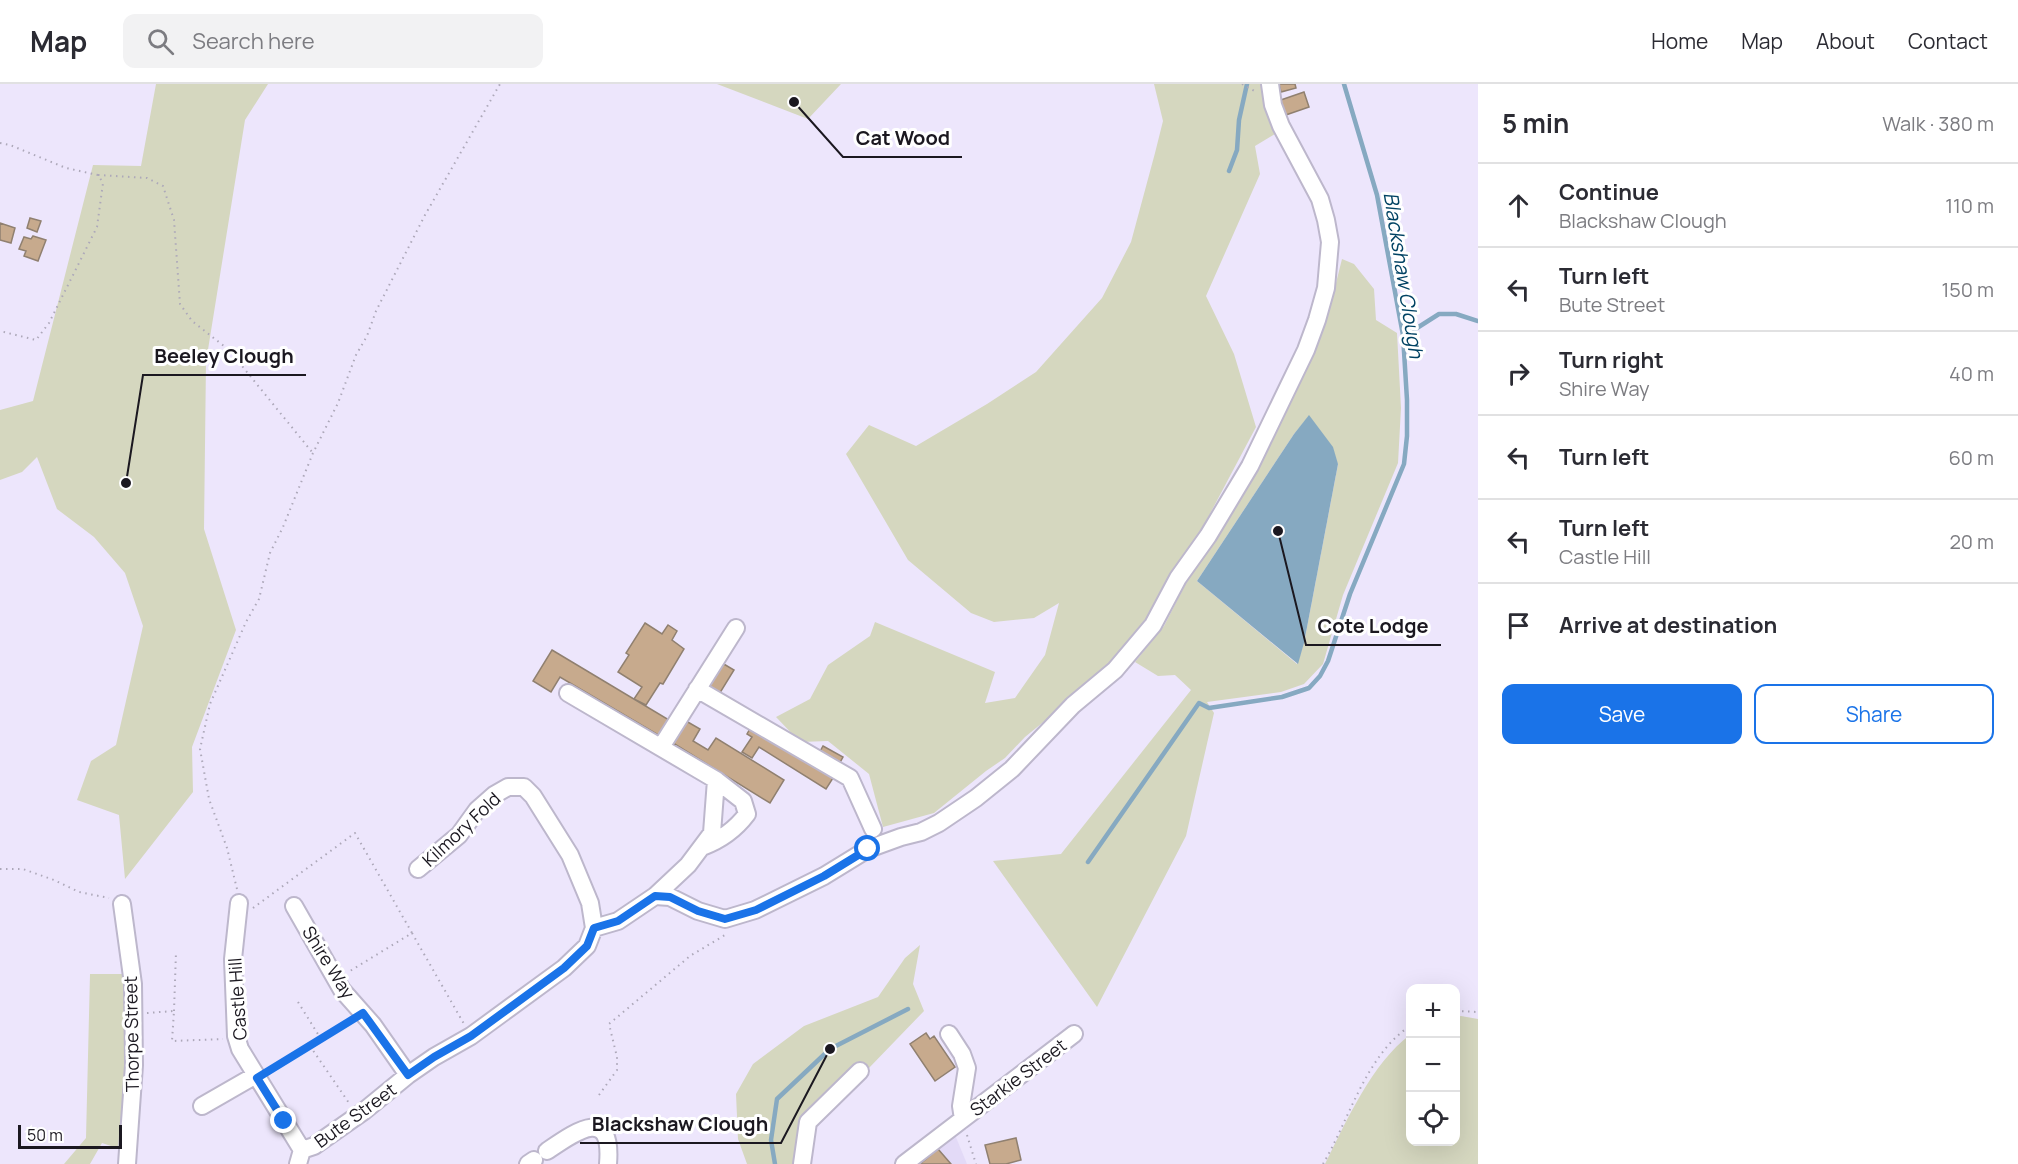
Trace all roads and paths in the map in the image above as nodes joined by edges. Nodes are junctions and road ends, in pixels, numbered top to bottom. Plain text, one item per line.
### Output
1 (500, 84) edge
2 (1271, 88) edge
3 (0, 143) edge
4 (98, 175) junction
5 (0, 331) edge
6 (313, 453) junction
7 (736, 628) dead end
8 (697, 689) junction
9 (568, 693) dead end
10 (661, 747) junction
11 (716, 780) junction
12 (873, 829) dead end
13 (701, 847) junction
14 (0, 869) edge
15 (418, 869) dead end
16 (655, 896) junction
17 (239, 903) joint
18 (122, 904) joint
19 (294, 906) dead end
20 (236, 921) junction
21 (594, 928) junction
22 (412, 933) junction
23 (727, 933) dead end
24 (176, 952) dead end
25 (336, 980) junction
26 (298, 1002) dead end
27 (174, 1011) junction
28 (1460, 1011) edge
29 (1478, 1012) edge
30 (363, 1013) junction
31 (132, 1014) junction
32 (1406, 1029) edge
33 (949, 1034) dead end
34 (1074, 1034) dead end
35 (236, 1036) junction
36 (471, 1036) junction
37 (321, 1039) junction
38 (310, 1046) junction
39 (860, 1071) dead end
40 (408, 1075) junction
41 (256, 1076) junction
42 (599, 1095) dead end
43 (202, 1106) dead end
44 (357, 1116) junction
45 (963, 1119) junction
46 (300, 1157) edge
47 (536, 1158) edge
48 (128, 1164) edge
49 (609, 1164) edge
50 (802, 1164) edge
51 (904, 1164) edge
52 (976, 1164) edge
53 (1323, 1164) edge

1 - 6 path
2 - 16 street
3 - 4 path
4 - 5 path
4 - 6 path
6 - 17 path
7 - 8 street
8 - 10 street
8 - 12 street
9 - 10 street
10 - 11 street
11 - 13 street
11 - 13 street
13 - 16 street
14 - 18 path
15 - 21 street, Kilmory Fold
16 - 21 street
17 - 20 street, Castle Hill
18 - 31 street, Thorpe Street
19 - 25 street, Shire Way
20 - 22 path
20 - 35 street, Castle Hill
21 - 36 street, Bute Street
22 - 25 path
22 - 36 path
23 - 42 path
24 - 27 path
25 - 30 street, Shire Way
26 - 37 path
27 - 31 path
27 - 35 path
28 - 29 path
30 - 37 path
30 - 40 street, Shire Way
31 - 48 street, Thorpe Street
32 - 53 path
33 - 45 street
34 - 45 street, Starkie Street
35 - 41 street, Castle Hill
36 - 40 street, Bute Street
37 - 38 path
38 - 41 path
38 - 44 path
39 - 50 street
40 - 44 street, Bute Street
41 - 43 street
41 - 46 street, Castle Hill
44 - 46 street, Bute Street
45 - 51 street, Starkie Street
45 - 52 path
47 - 49 street

